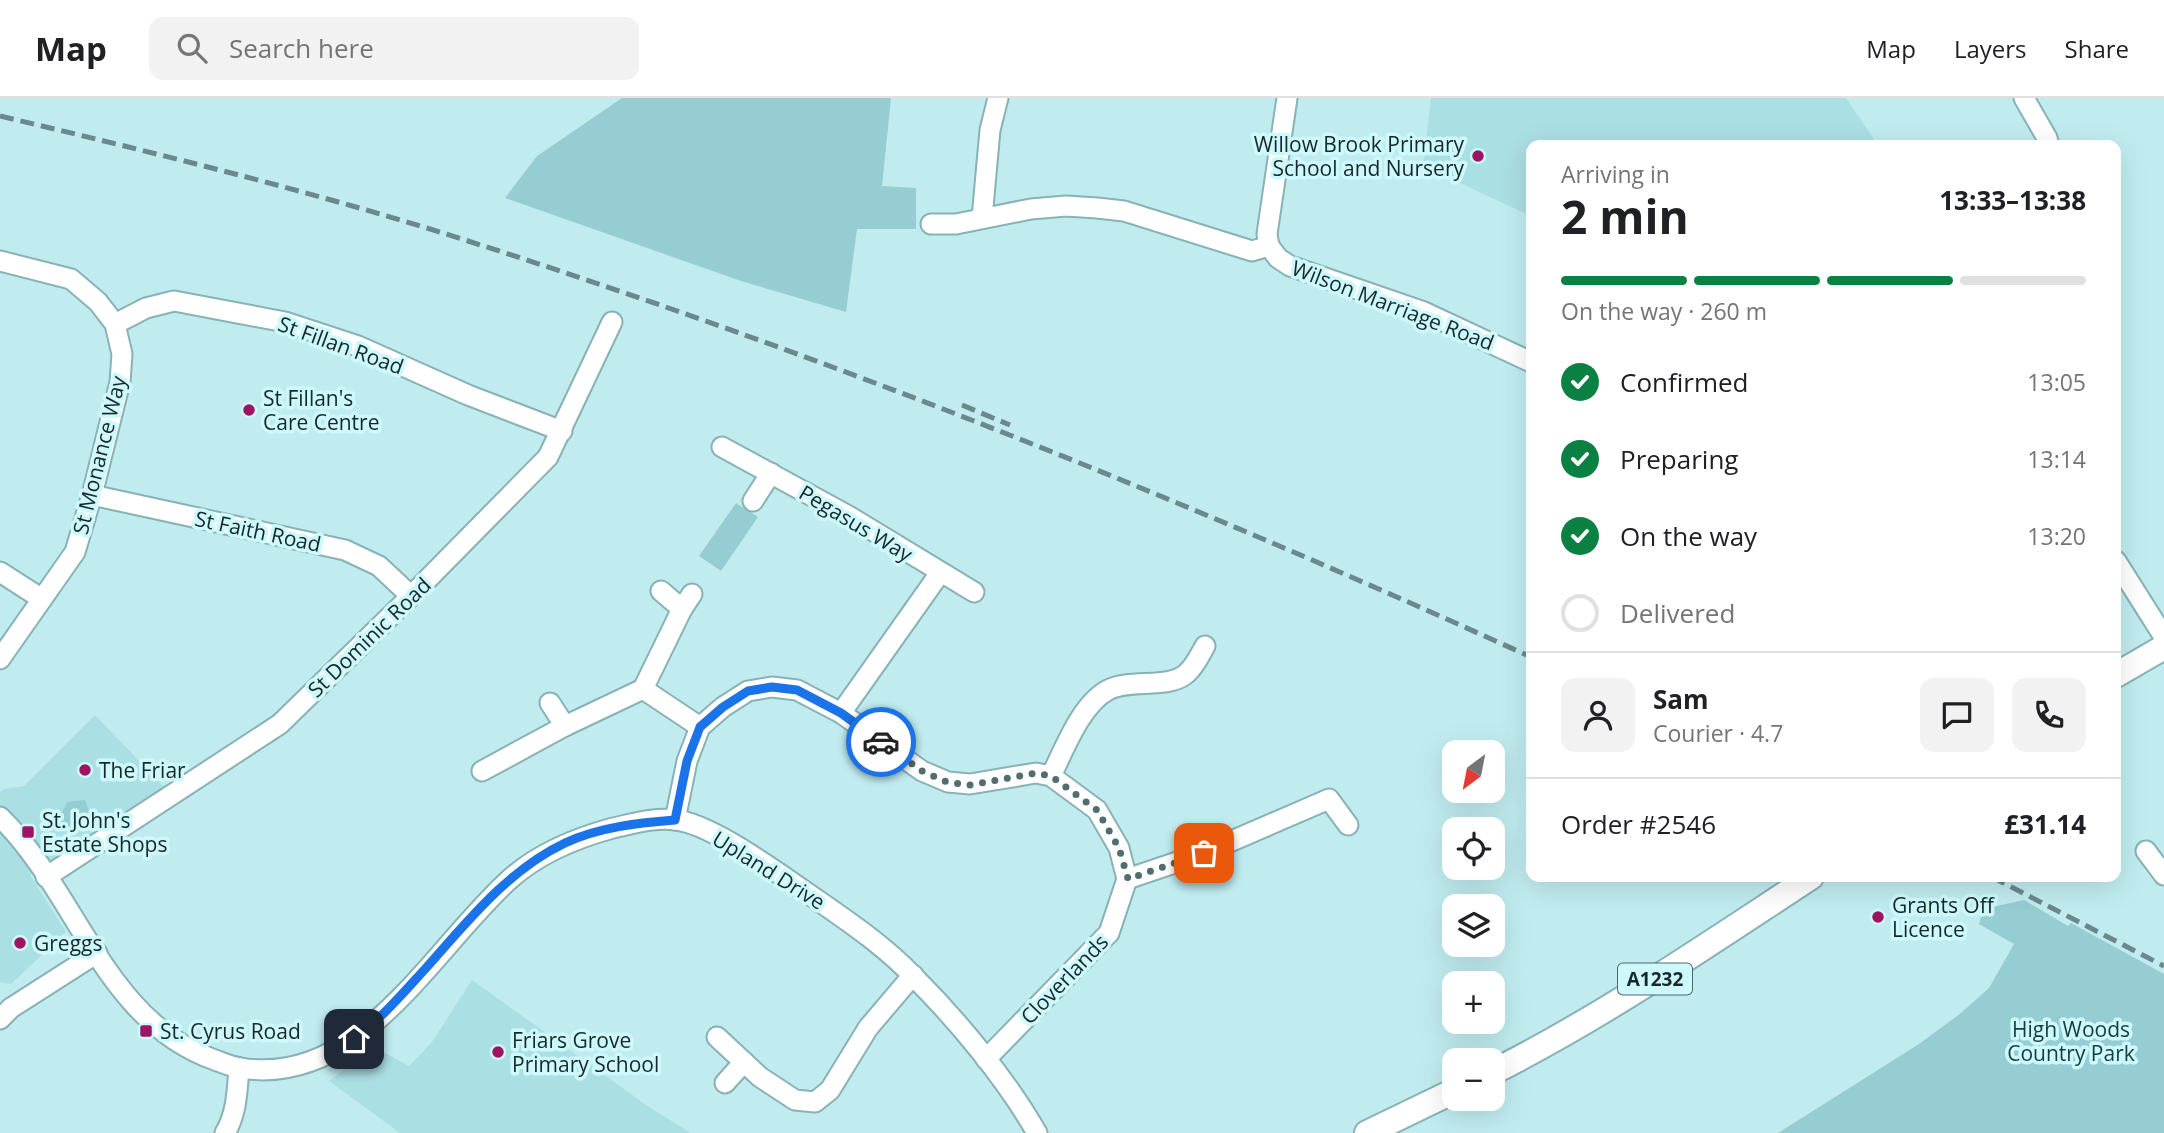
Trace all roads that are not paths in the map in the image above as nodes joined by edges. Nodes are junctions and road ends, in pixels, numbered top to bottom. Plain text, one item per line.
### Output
1 (999, 98) edge
2 (1287, 98) edge
3 (2024, 98) edge
4 (2048, 140) edge
5 (982, 218) junction
6 (931, 224) dead end
7 (1269, 246) junction
8 (0, 261) edge
9 (612, 322) dead end
10 (115, 324) junction
11 (1526, 360) edge
12 (562, 431) junction
13 (722, 447) dead end
14 (771, 473) junction
15 (92, 495) junction
16 (753, 501) dead end
17 (2121, 569) edge
18 (0, 572) edge
19 (940, 573) junction
20 (661, 591) dead end
21 (974, 592) dead end
22 (411, 596) junction
23 (42, 599) junction
24 (2164, 637) edge
25 (1205, 646) dead end
26 (2164, 647) edge
27 (0, 659) edge
28 (2121, 672) edge
29 (643, 689) junction
30 (550, 703) dead end
31 (841, 713) junction
32 (565, 726) junction
33 (700, 727) junction
34 (481, 771) dead end
35 (1051, 776) junction
36 (0, 817) edge
37 (675, 820) junction
38 (1348, 825) dead end
39 (2146, 851) dead end
40 (2164, 875) edge
41 (46, 877) junction
42 (1128, 879) junction
43 (1804, 882) edge
44 (97, 953) junction
45 (913, 975) junction
46 (4, 1008) edge
47 (717, 1037) dead end
48 (986, 1059) junction
49 (744, 1062) junction
50 (1505, 1066) edge
51 (240, 1068) junction
52 (725, 1083) dead end
53 (1442, 1097) edge
54 (225, 1133) edge
55 (1037, 1133) edge
56 (1367, 1133) edge

1 - 5 street
2 - 7 street
3 - 4 street
5 - 6 street, Wilson Marriage Road
5 - 7 street, Wilson Marriage Road
7 - 11 street, Wilson Marriage Road
8 - 10 street, St Monance Way
9 - 12 street, St Dominic Road
10 - 12 street, St Fillan Road
10 - 15 street, St Monance Way
12 - 22 street, St Dominic Road
13 - 14 street, Pegasus Way
14 - 16 street
14 - 19 street, Pegasus Way
15 - 22 street, St Faith Road
15 - 23 street, St Monance Way
17 - 24 street
18 - 23 street
19 - 21 street, Pegasus Way
19 - 31 street
20 - 29 street
22 - 41 street, St Dominic Road
23 - 27 street, St Monance Way
25 - 35 street
26 - 28 main road
29 - 32 street
29 - 33 street
30 - 32 street
31 - 33 street
31 - 35 street
32 - 34 street
33 - 37 street
35 - 42 street
36 - 41 street, Upland Drive
37 - 45 street, Upland Drive
37 - 51 street, Upland Drive
38 - 42 street
39 - 40 street
41 - 44 street, Upland Drive
42 - 48 street, Cloverlands
43 - 50 main road, A1232
44 - 46 street
44 - 51 street, Upland Drive
45 - 48 street, Upland Drive
45 - 49 street
47 - 49 street
48 - 55 street, Upland Drive
49 - 52 street
51 - 54 street
53 - 56 main road

